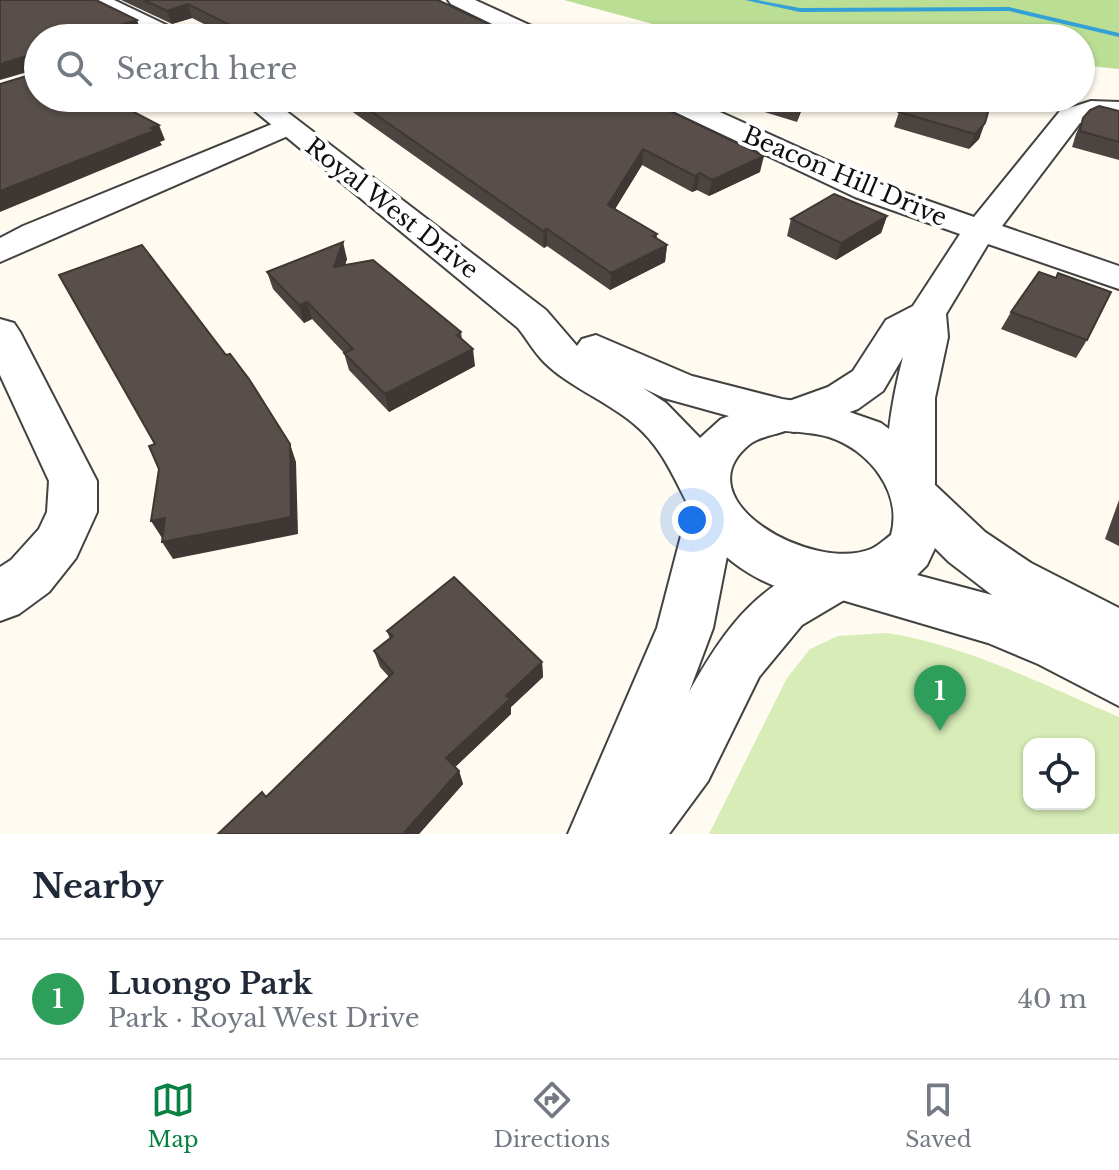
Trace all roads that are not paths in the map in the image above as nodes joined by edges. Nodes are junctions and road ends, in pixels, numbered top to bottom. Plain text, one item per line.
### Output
1 (97, 0) edge
2 (458, 0) edge
3 (145, 24) edge
4 (509, 24) edge
5 (1095, 109) edge
6 (1119, 110) edge
7 (270, 112) edge
8 (697, 112) edge
9 (1083, 112) edge
10 (287, 126) junction
11 (980, 232) junction
12 (0, 252) edge
13 (1119, 278) edge
14 (927, 314) junction
15 (532, 319) junction
16 (0, 332) edge
17 (789, 415) junction
18 (915, 491) junction
19 (711, 500) junction
20 (841, 578) junction
21 (0, 597) edge
22 (1119, 637) edge
23 (1119, 678) edge
24 (602, 834) edge
25 (627, 834) edge

1 - 3 street
2 - 4 street
5 - 6 street
7 - 10 street, Royal West Drive
8 - 11 street, Beacon Hill Drive
9 - 11 street
10 - 12 street
10 - 15 street, Royal West Drive
11 - 13 street, Beacon Hill Drive
11 - 14 street
14 - 17 street
14 - 18 street
15 - 17 street, Royal West Drive
15 - 19 street, Royal West Drive
16 - 21 street
17 - 18 street
17 - 19 street
18 - 20 street
18 - 22 street
19 - 20 street
19 - 24 street
20 - 23 street
20 - 25 street

